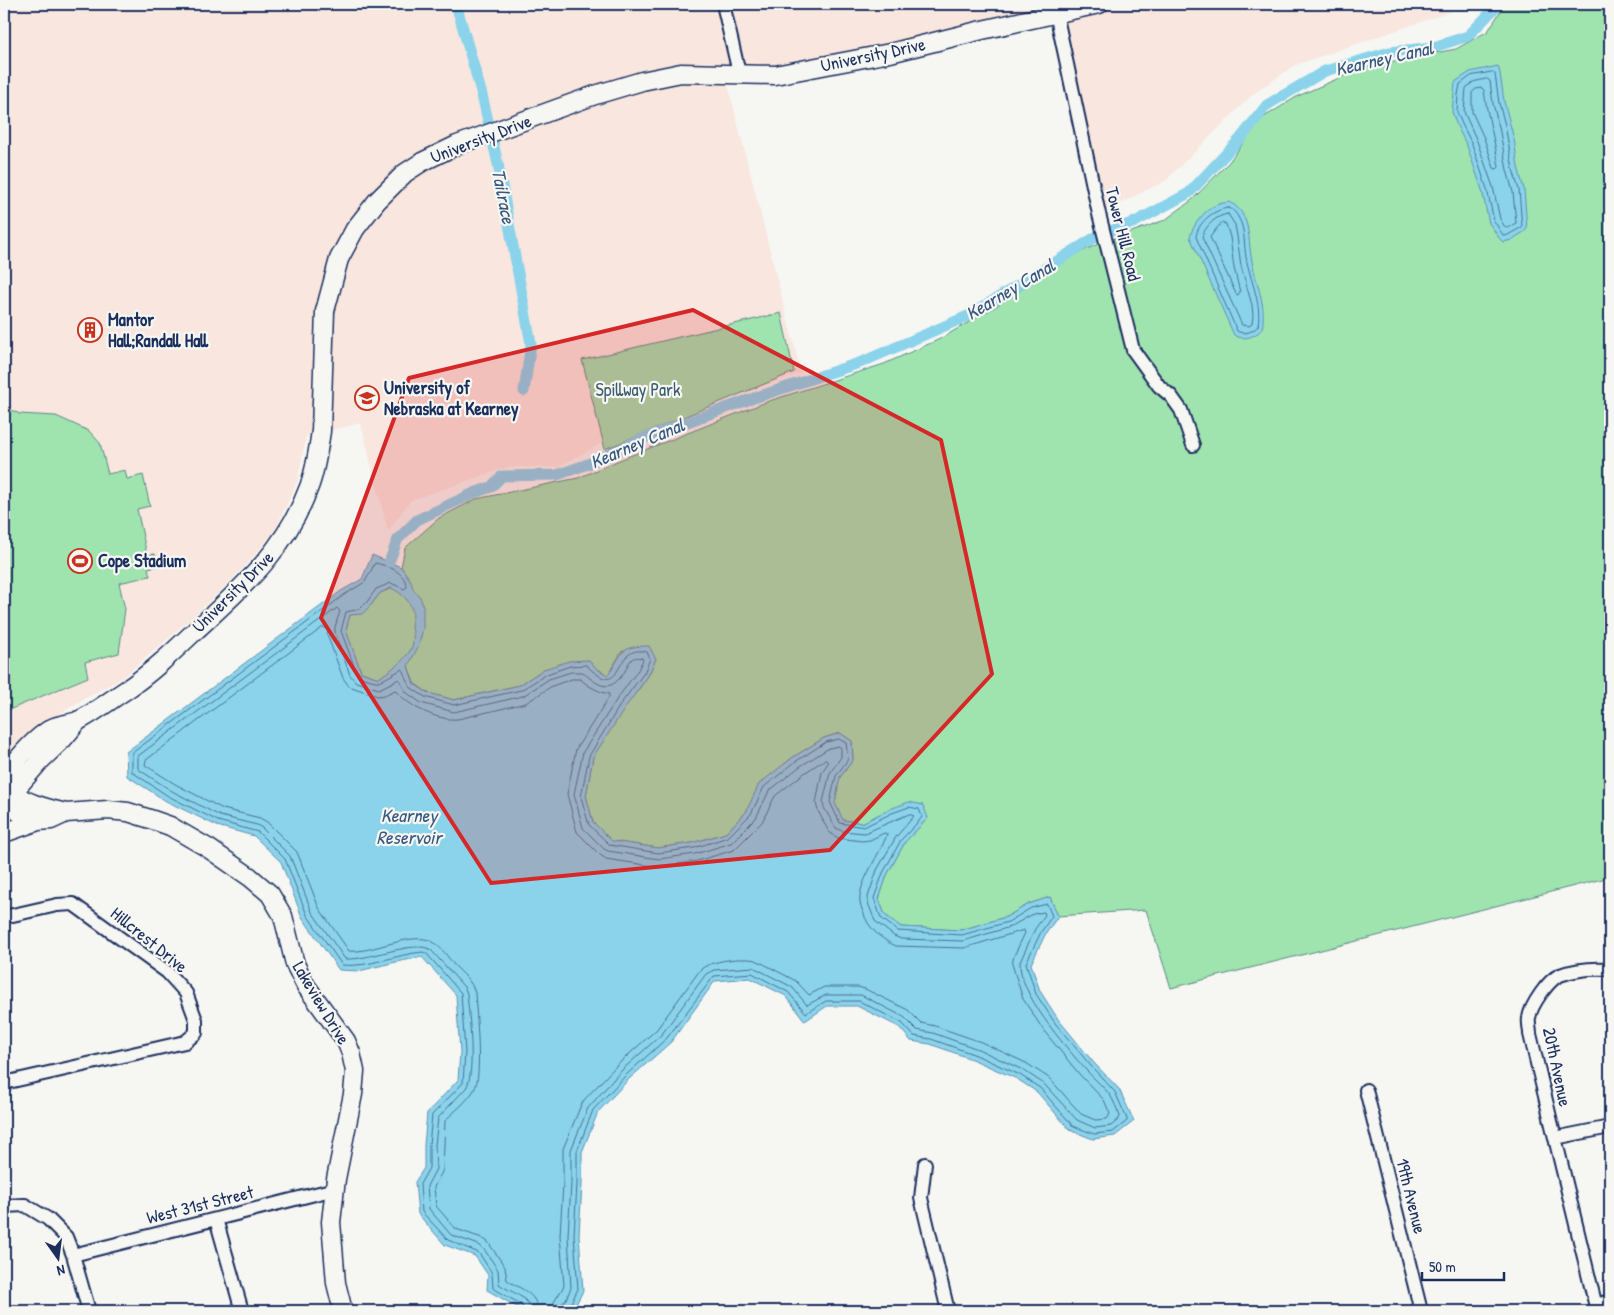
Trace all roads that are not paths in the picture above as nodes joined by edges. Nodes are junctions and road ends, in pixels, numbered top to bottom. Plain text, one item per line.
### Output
1 (723, 4) edge
2 (1099, 4) edge
3 (1056, 13) junction
4 (739, 74) junction
5 (1193, 445) dead end
6 (79, 720) junction
7 (4, 776) edge
8 (6, 798) edge
9 (66, 813) junction
10 (38, 822) junction
11 (4, 833) edge
12 (4, 917) edge
13 (1610, 969) edge
14 (4, 1083) edge
15 (1366, 1090) dead end
16 (1610, 1127) edge
17 (1555, 1138) junction
18 (925, 1164) dead end
19 (335, 1189) junction
20 (7, 1206) edge
21 (216, 1219) junction
22 (73, 1254) junction
23 (1610, 1301) edge
24 (1596, 1308) edge
25 (89, 1311) edge
26 (242, 1311) edge
27 (342, 1311) edge
28 (948, 1311) edge
29 (1421, 1311) edge

1 - 4 street
2 - 3 street, University Drive
3 - 4 street, University Drive
3 - 5 street, Tower Hill Road
4 - 6 street, University Drive
6 - 7 street, University Drive
6 - 8 street, University Drive
8 - 9 street, Lakeview Drive
8 - 10 street
9 - 10 street, Lakeview Drive
9 - 19 street, Lakeview Drive
10 - 11 street, Lakeview Drive
12 - 14 street, Hillcrest Drive
13 - 17 street, 20th Avenue
15 - 29 street, 19th Avenue
16 - 17 street
17 - 24 street, 20th Avenue
18 - 28 street
19 - 21 street, West 31st Street
19 - 27 street, Lakeview Drive
20 - 22 street
21 - 22 street, West 31st Street
21 - 26 street
22 - 25 street
23 - 24 street

